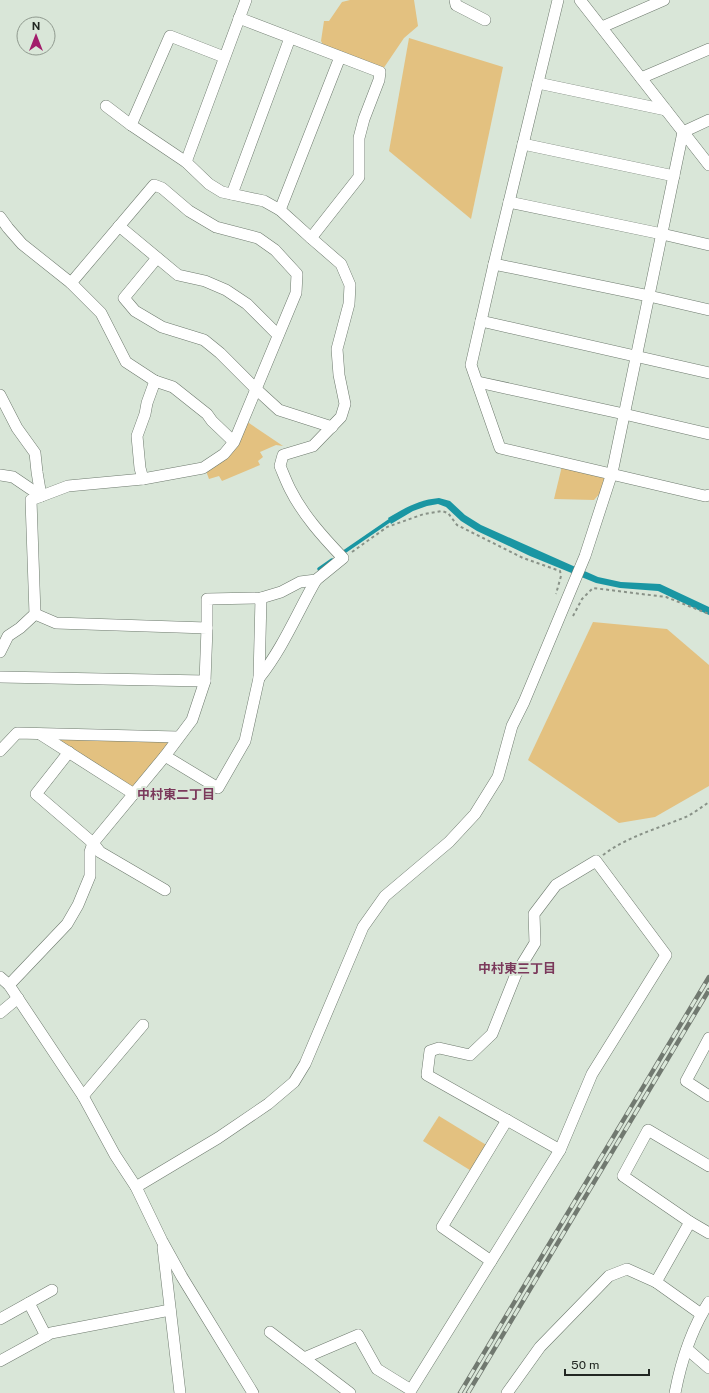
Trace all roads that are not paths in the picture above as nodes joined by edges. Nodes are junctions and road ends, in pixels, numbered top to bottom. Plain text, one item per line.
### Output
1 (246, 0) edge
2 (454, 0) edge
3 (558, 0) edge
4 (580, 0) edge
5 (664, 0) edge
6 (239, 18) junction
7 (485, 20) dead end
8 (602, 27) junction
9 (290, 38) junction
10 (709, 49) edge
11 (224, 57) junction
12 (340, 57) junction
13 (641, 78) junction
14 (538, 83) junction
15 (106, 106) dead end
16 (666, 110) junction
17 (709, 120) edge
18 (131, 125) junction
19 (683, 132) junction
20 (523, 144) junction
21 (186, 162) junction
22 (709, 166) edge
23 (674, 176) junction
24 (232, 194) junction
25 (509, 202) junction
26 (280, 210) junction
27 (0, 216) edge
28 (119, 226) junction
29 (662, 234) junction
30 (311, 238) junction
31 (709, 245) edge
32 (157, 258) junction
33 (494, 264) junction
34 (71, 283) junction
35 (649, 296) junction
36 (709, 310) edge
37 (481, 321) junction
38 (278, 335) junction
39 (636, 356) junction
40 (709, 373) edge
41 (155, 382) junction
42 (478, 382) junction
43 (256, 389) junction
44 (0, 395) edge
45 (624, 414) junction
46 (332, 427) junction
47 (709, 434) edge
48 (234, 442) junction
49 (612, 473) junction
50 (0, 474) edge
51 (143, 479) junction
52 (709, 495) edge
53 (41, 496) junction
54 (316, 580) junction
55 (261, 598) junction
56 (35, 614) junction
57 (207, 628) junction
58 (0, 652) edge
59 (0, 677) edge
60 (259, 678) junction
61 (205, 681) junction
62 (39, 734) junction
63 (178, 737) junction
64 (0, 751) edge
65 (69, 752) junction
66 (165, 756) junction
67 (134, 794) junction
68 (93, 843) junction
69 (165, 890) dead end
70 (0, 977) edge
71 (9, 985) junction
72 (18, 998) junction
73 (0, 1013) edge
74 (144, 1025) dead end
75 (709, 1038) edge
76 (83, 1096) junction
77 (709, 1096) edge
78 (507, 1120) junction
79 (560, 1150) junction
80 (709, 1166) edge
81 (136, 1187) junction
82 (690, 1222) junction
83 (709, 1233) edge
84 (162, 1241) junction
85 (491, 1261) junction
86 (656, 1282) junction
87 (52, 1290) dead end
88 (709, 1302) edge
89 (29, 1303) junction
90 (170, 1310) junction
91 (701, 1314) junction
92 (0, 1320) edge
93 (270, 1332) dead end
94 (46, 1336) junction
95 (687, 1349) junction
96 (304, 1358) junction
97 (0, 1361) edge
98 (709, 1368) edge
99 (410, 1392) edge
100 (180, 1393) edge
101 (253, 1393) edge
102 (350, 1393) edge
103 (507, 1393) edge
104 (675, 1393) edge

1 - 6 street
2 - 7 street
3 - 14 street
4 - 8 street
5 - 8 street
6 - 9 street
6 - 11 street
8 - 13 street
9 - 12 street
9 - 24 street
10 - 13 street
11 - 18 street
11 - 21 street
12 - 26 street
12 - 30 street
13 - 16 street
14 - 16 street
14 - 20 street
15 - 18 street
16 - 19 street
17 - 19 street
18 - 21 street
19 - 22 street
19 - 23 street
20 - 23 street
20 - 25 street
21 - 24 street
23 - 29 street
24 - 26 street
25 - 29 street
25 - 33 street
26 - 30 street
27 - 34 street
28 - 32 street
28 - 34 street
28 - 38 street
29 - 31 street
29 - 35 street
30 - 46 street
32 - 38 street
32 - 43 street
33 - 35 street
33 - 37 street
34 - 41 street
35 - 36 street
35 - 39 street
37 - 39 street
37 - 42 street
38 - 43 street
39 - 40 street
39 - 45 street
41 - 48 street
41 - 51 street
42 - 45 street
42 - 49 street
43 - 46 street
43 - 48 street
44 - 53 street
45 - 47 street
45 - 49 street
46 - 54 street
48 - 51 street
49 - 52 street
49 - 81 street
50 - 53 street
51 - 53 street
53 - 56 street
54 - 55 street
54 - 60 street
55 - 57 street
55 - 60 street
56 - 57 street
56 - 58 street
57 - 61 street
59 - 61 street
60 - 66 street
61 - 63 street
62 - 63 street
62 - 64 street
62 - 65 street
63 - 66 street
65 - 67 street
65 - 68 street
66 - 67 street
67 - 68 street
68 - 69 street
68 - 71 street
70 - 71 street
71 - 72 street
72 - 73 street
72 - 76 street
74 - 76 street
75 - 77 street
76 - 81 street
78 - 79 street
78 - 79 street
78 - 85 street
79 - 85 street
80 - 82 street
81 - 84 street
82 - 83 street
82 - 86 street
84 - 90 street
84 - 101 street
85 - 99 street
86 - 91 street
86 - 103 street
87 - 89 street
88 - 91 street
89 - 92 street
89 - 94 street
90 - 94 street
90 - 100 street
91 - 95 street
93 - 96 street
94 - 97 street
95 - 98 street
95 - 104 street
96 - 99 street
96 - 102 street

